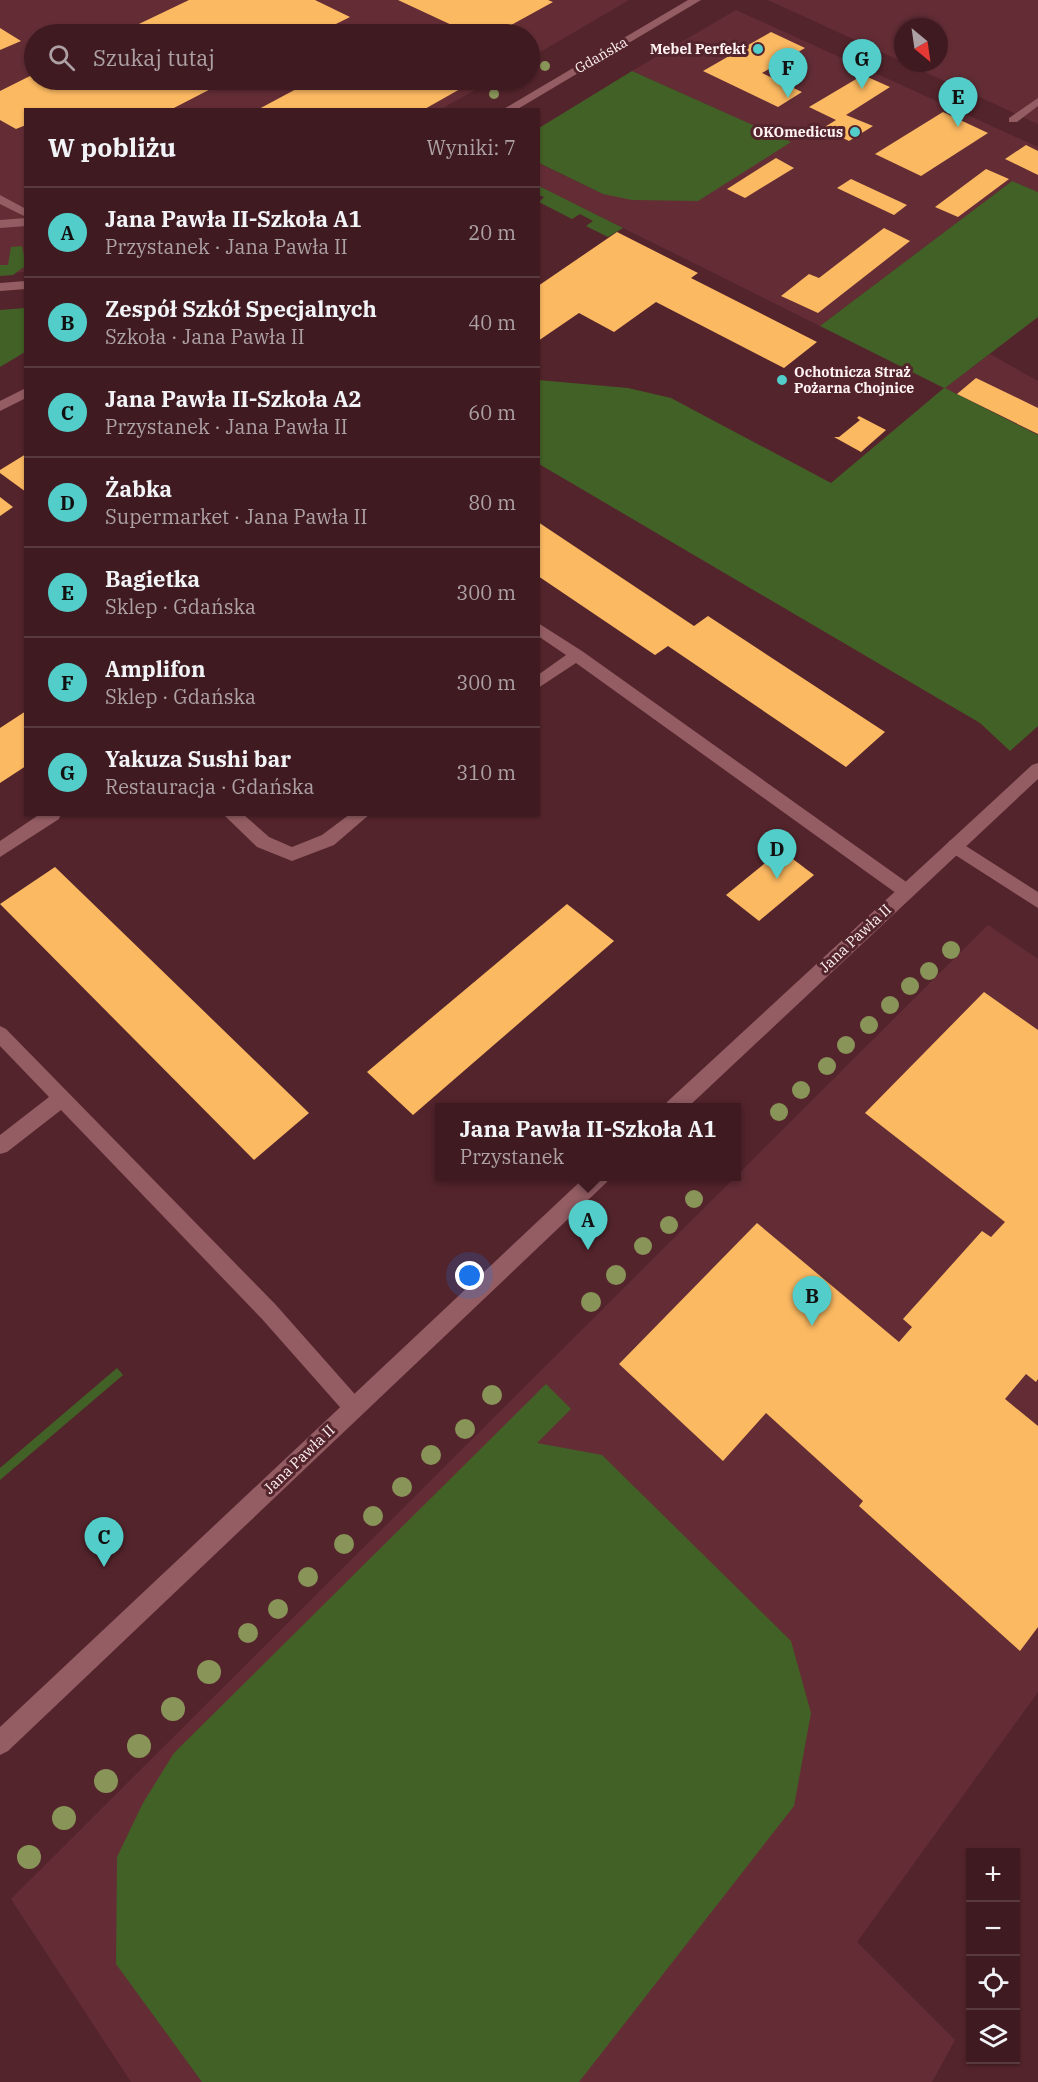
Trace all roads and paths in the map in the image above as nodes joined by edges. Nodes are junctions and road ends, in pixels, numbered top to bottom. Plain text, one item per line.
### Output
1 (696, 0) edge
2 (1038, 101) edge
3 (510, 108) edge
4 (1013, 120) dead end
5 (0, 199) edge
6 (24, 213) edge
7 (24, 222) edge
8 (0, 224) edge
9 (24, 285) edge
10 (0, 287) edge
11 (24, 393) edge
12 (0, 407) edge
13 (540, 629) edge
14 (576, 655) junction
15 (540, 682) edge
16 (1038, 769) edge
17 (50, 816) edge
18 (233, 816) edge
19 (359, 816) edge
20 (955, 846) junction
21 (0, 850) edge
22 (906, 891) junction
23 (1038, 901) edge
24 (0, 1034) edge
25 (62, 1098) junction
26 (678, 1103) edge
27 (0, 1146) edge
28 (595, 1181) edge
29 (353, 1407) junction
30 (0, 1743) edge

1 - 3 street, Gdańska
2 - 4 street
5 - 6 street
7 - 8 street
9 - 10 street
11 - 12 street
13 - 14 street
14 - 15 street
14 - 22 street
16 - 20 street, Jana Pawła II
17 - 21 street
18 - 19 street
20 - 22 street, Jana Pawła II
20 - 23 street
22 - 26 street, Jana Pawła II
24 - 25 street
25 - 27 street
25 - 29 street
28 - 29 street, Jana Pawła II
29 - 30 street, Jana Pawła II

